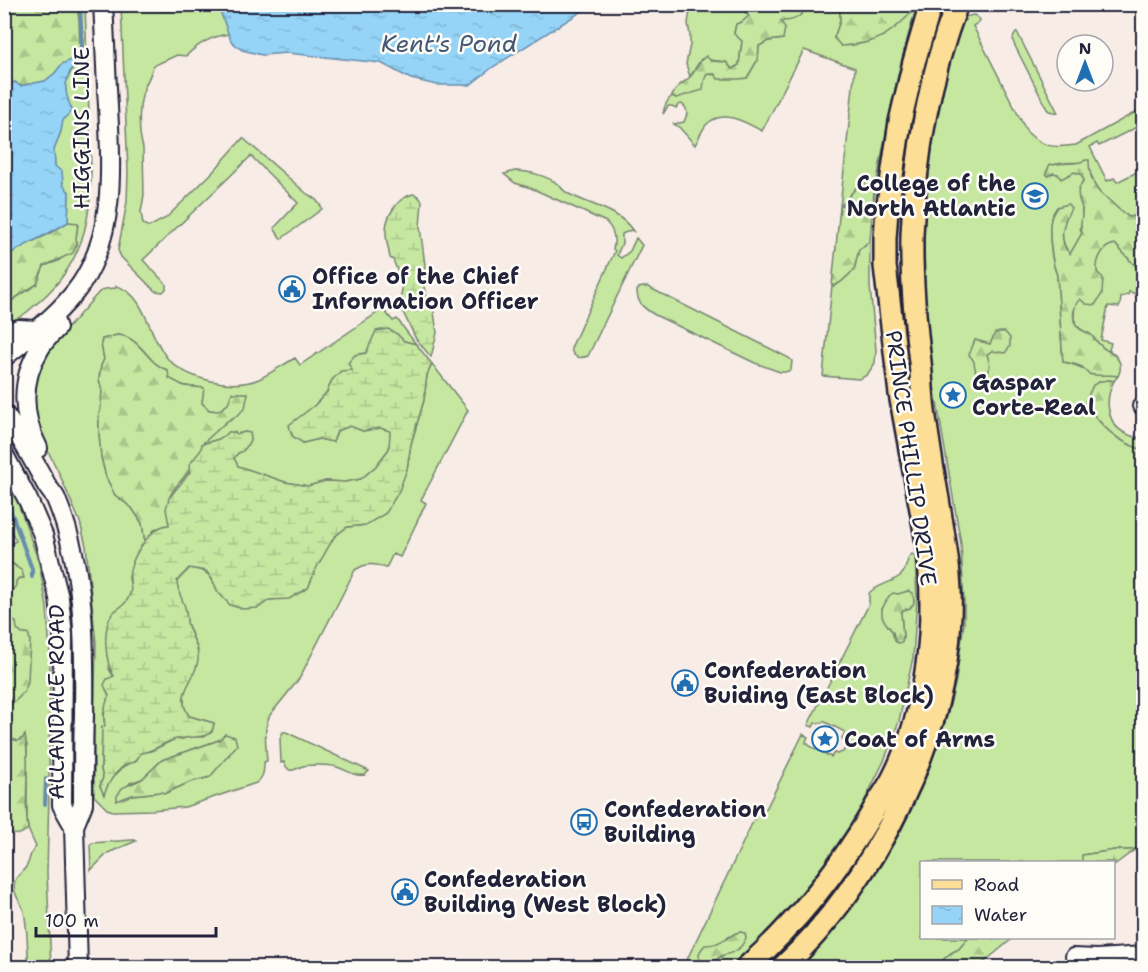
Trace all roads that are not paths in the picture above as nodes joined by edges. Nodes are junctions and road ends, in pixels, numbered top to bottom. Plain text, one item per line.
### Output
1 (103, 4) edge
2 (931, 4) edge
3 (957, 4) edge
4 (53, 316) junction
5 (36, 330) junction
6 (4, 333) edge
7 (4, 357) edge
8 (4, 414) edge
9 (4, 455) edge
10 (55, 496) junction
11 (74, 826) junction
12 (1143, 954) edge
13 (1073, 956) dead end
14 (78, 968) edge
15 (746, 968) edge
16 (782, 968) edge

1 - 4 main road, HIGGINS LINE
2 - 15 main road, PRINCE PHILLIP DRIVE
3 - 16 main road, PRINCE PHILLIP DRIVE
4 - 5 main road, HIGGINS LINE
4 - 10 main road
5 - 6 main road
5 - 7 main road, HIGGINS LINE
8 - 10 main road, ALLANDALE ROAD
9 - 11 main road, ALLANDALE ROAD
10 - 11 main road, ALLANDALE ROAD
11 - 14 main road, ALLANDALE ROAD
12 - 13 street

